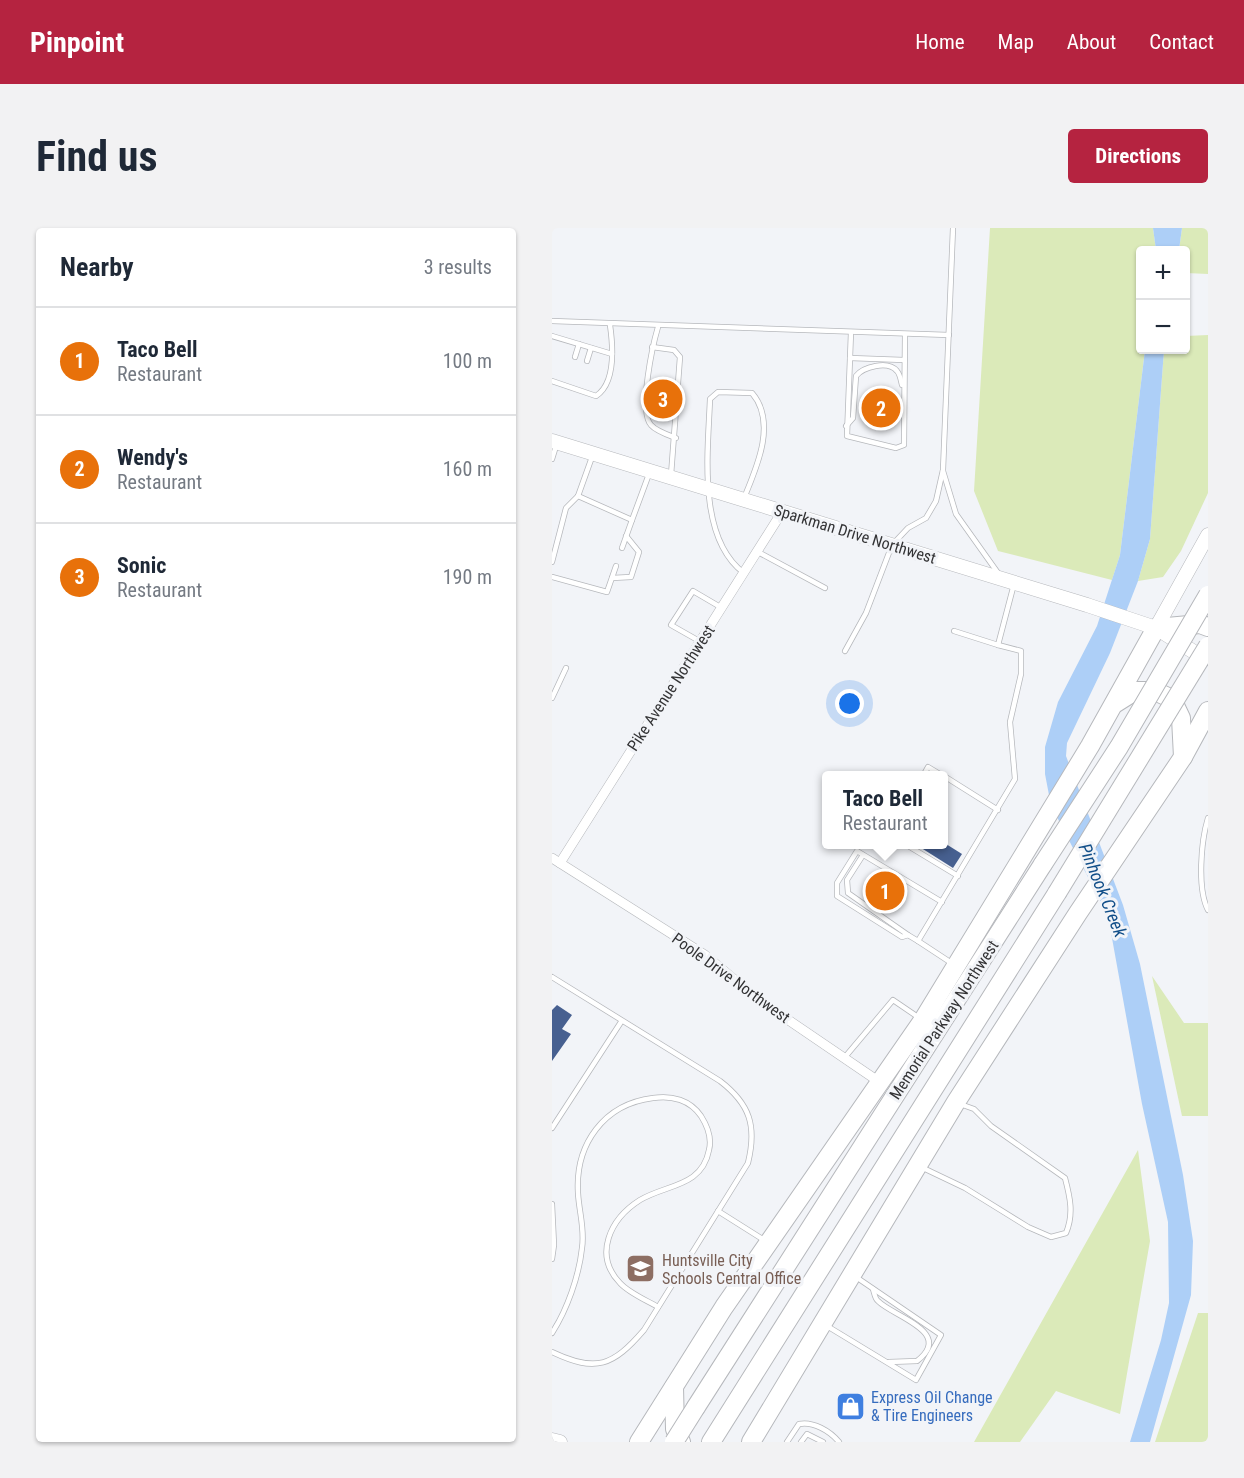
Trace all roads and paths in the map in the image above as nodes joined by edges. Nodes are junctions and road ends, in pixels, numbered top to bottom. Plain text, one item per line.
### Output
1 (953, 228) edge
2 (552, 321) edge
3 (610, 325) junction
4 (658, 327) junction
5 (851, 332) junction
6 (905, 334) junction
7 (949, 335) junction
8 (552, 336) edge
9 (579, 344) junction
10 (652, 347) junction
11 (591, 348) junction
12 (612, 354) junction
13 (575, 357) dead end
14 (850, 358) junction
15 (904, 360) junction
16 (587, 361) dead end
17 (568, 378) dead end
18 (552, 381) edge
19 (580, 382) dead end
20 (566, 386) junction
21 (577, 390) junction
22 (904, 394) junction
23 (846, 426) junction
24 (676, 438) junction
25 (555, 442) edge
26 (593, 454) junction
27 (552, 459) edge
28 (943, 470) junction
29 (650, 471) junction
30 (670, 478) junction
31 (710, 489) junction
32 (578, 496) junction
33 (743, 501) junction
34 (782, 512) junction
35 (632, 520) junction
36 (1208, 535) edge
37 (626, 536) junction
38 (892, 545) junction
39 (622, 548) dead end
40 (758, 552) junction
41 (552, 562) edge
42 (616, 566) dead end
43 (744, 573) junction
44 (552, 577) edge
45 (612, 578) junction
46 (1008, 580) junction
47 (825, 588) dead end
48 (1208, 595) edge
49 (722, 608) junction
50 (1208, 627) edge
51 (1156, 628) junction
52 (954, 631) dead end
53 (700, 642) junction
54 (998, 645) junction
55 (1208, 646) edge
56 (845, 651) dead end
57 (1208, 655) edge
58 (566, 668) dead end
59 (552, 698) edge
60 (1113, 705) junction
61 (1208, 711) edge
62 (1184, 757) junction
63 (948, 779) edge
64 (998, 810) junction
65 (1208, 818) edge
66 (913, 849) edge
67 (862, 855) junction
68 (556, 861) edge
69 (958, 876) junction
70 (942, 902) junction
71 (1208, 910) edge
72 (908, 935) junction
73 (918, 941) junction
74 (954, 965) junction
75 (552, 977) edge
76 (923, 1020) junction
77 (621, 1022) junction
78 (843, 1059) junction
79 (878, 1081) junction
80 (956, 1102) junction
81 (552, 1128) edge
82 (919, 1166) junction
83 (552, 1204) edge
84 (718, 1211) junction
85 (769, 1244) junction
86 (552, 1259) edge
87 (851, 1274) junction
88 (872, 1288) junction
89 (658, 1307) junction
90 (822, 1323) junction
91 (552, 1333) edge
92 (552, 1352) edge
93 (886, 1362) junction
94 (674, 1387) junction
95 (552, 1440) edge
96 (750, 1440) edge
97 (560, 1442) edge
98 (639, 1442) edge
99 (674, 1442) edge
100 (681, 1442) edge
101 (711, 1442) edge
102 (787, 1442) edge
103 (801, 1442) edge
104 (823, 1442) edge
105 (840, 1442) edge

1 - 7 lane
2 - 3 lane
3 - 4 lane
3 - 12 lane
4 - 5 lane
4 - 10 lane
5 - 6 lane
5 - 14 lane
6 - 7 lane
6 - 15 lane
7 - 28 lane
8 - 9 lane
9 - 11 lane
9 - 13 lane
10 - 24 lane
10 - 24 lane
11 - 12 lane
11 - 16 lane
12 - 21 lane
14 - 15 lane
14 - 23 lane
15 - 22 lane
17 - 20 lane
18 - 20 lane
19 - 21 lane
20 - 21 lane
22 - 23 lane
22 - 23 lane
24 - 30 lane
25 - 26 main road, Sparkman Drive Northwest
25 - 27 lane
26 - 29 main road, Sparkman Drive Northwest
26 - 32 lane
28 - 38 lane
28 - 46 lane
29 - 30 main road, Sparkman Drive Northwest
29 - 35 lane
30 - 31 main road, Sparkman Drive Northwest
31 - 33 main road, Sparkman Drive Northwest
31 - 33 lane
31 - 43 lane
32 - 35 lane
32 - 41 lane
33 - 34 main road, Sparkman Drive Northwest
34 - 38 main road, Sparkman Drive Northwest
34 - 40 street, Pike Avenue Northwest
35 - 37 lane
36 - 51 main road
37 - 39 lane
37 - 45 lane
38 - 46 main road, Sparkman Drive Northwest
38 - 56 lane
40 - 43 street, Pike Avenue Northwest
40 - 47 lane
42 - 45 lane
43 - 49 street, Pike Avenue Northwest
44 - 45 lane
46 - 51 main road, Sparkman Drive Northwest
46 - 54 lane
48 - 99 highway, Memorial Parkway Northwest, bridge
49 - 53 street, Pike Avenue Northwest
49 - 53 lane
50 - 51 highway, Sparkman Drive Northwest
51 - 57 main road, Sparkman Drive Northwest
51 - 60 highway
52 - 54 lane
53 - 68 street, Pike Avenue Northwest
54 - 64 lane
55 - 101 highway, Memorial Parkway Northwest, bridge
58 - 59 lane
60 - 62 highway
60 - 74 highway
61 - 62 highway
62 - 80 highway
63 - 64 lane
64 - 69 lane
65 - 71 lane
66 - 69 lane
67 - 70 lane
67 - 72 lane
67 - 72 lane
68 - 78 street, Poole Drive Northwest
69 - 70 lane
70 - 73 lane
72 - 73 lane
73 - 74 lane
74 - 76 highway
75 - 77 lane
76 - 78 lane
76 - 79 highway
77 - 81 lane
77 - 84 lane
78 - 79 street, Poole Drive Northwest
79 - 85 highway
80 - 82 highway
80 - 82 lane
82 - 87 highway
83 - 86 lane
84 - 85 lane
84 - 89 lane
85 - 94 highway
87 - 88 lane
87 - 90 highway
88 - 93 lane
88 - 93 lane
89 - 91 lane
89 - 92 lane
90 - 93 lane
90 - 96 highway
94 - 98 highway
94 - 100 highway
95 - 97 main road
102 - 105 lane
103 - 104 lane

